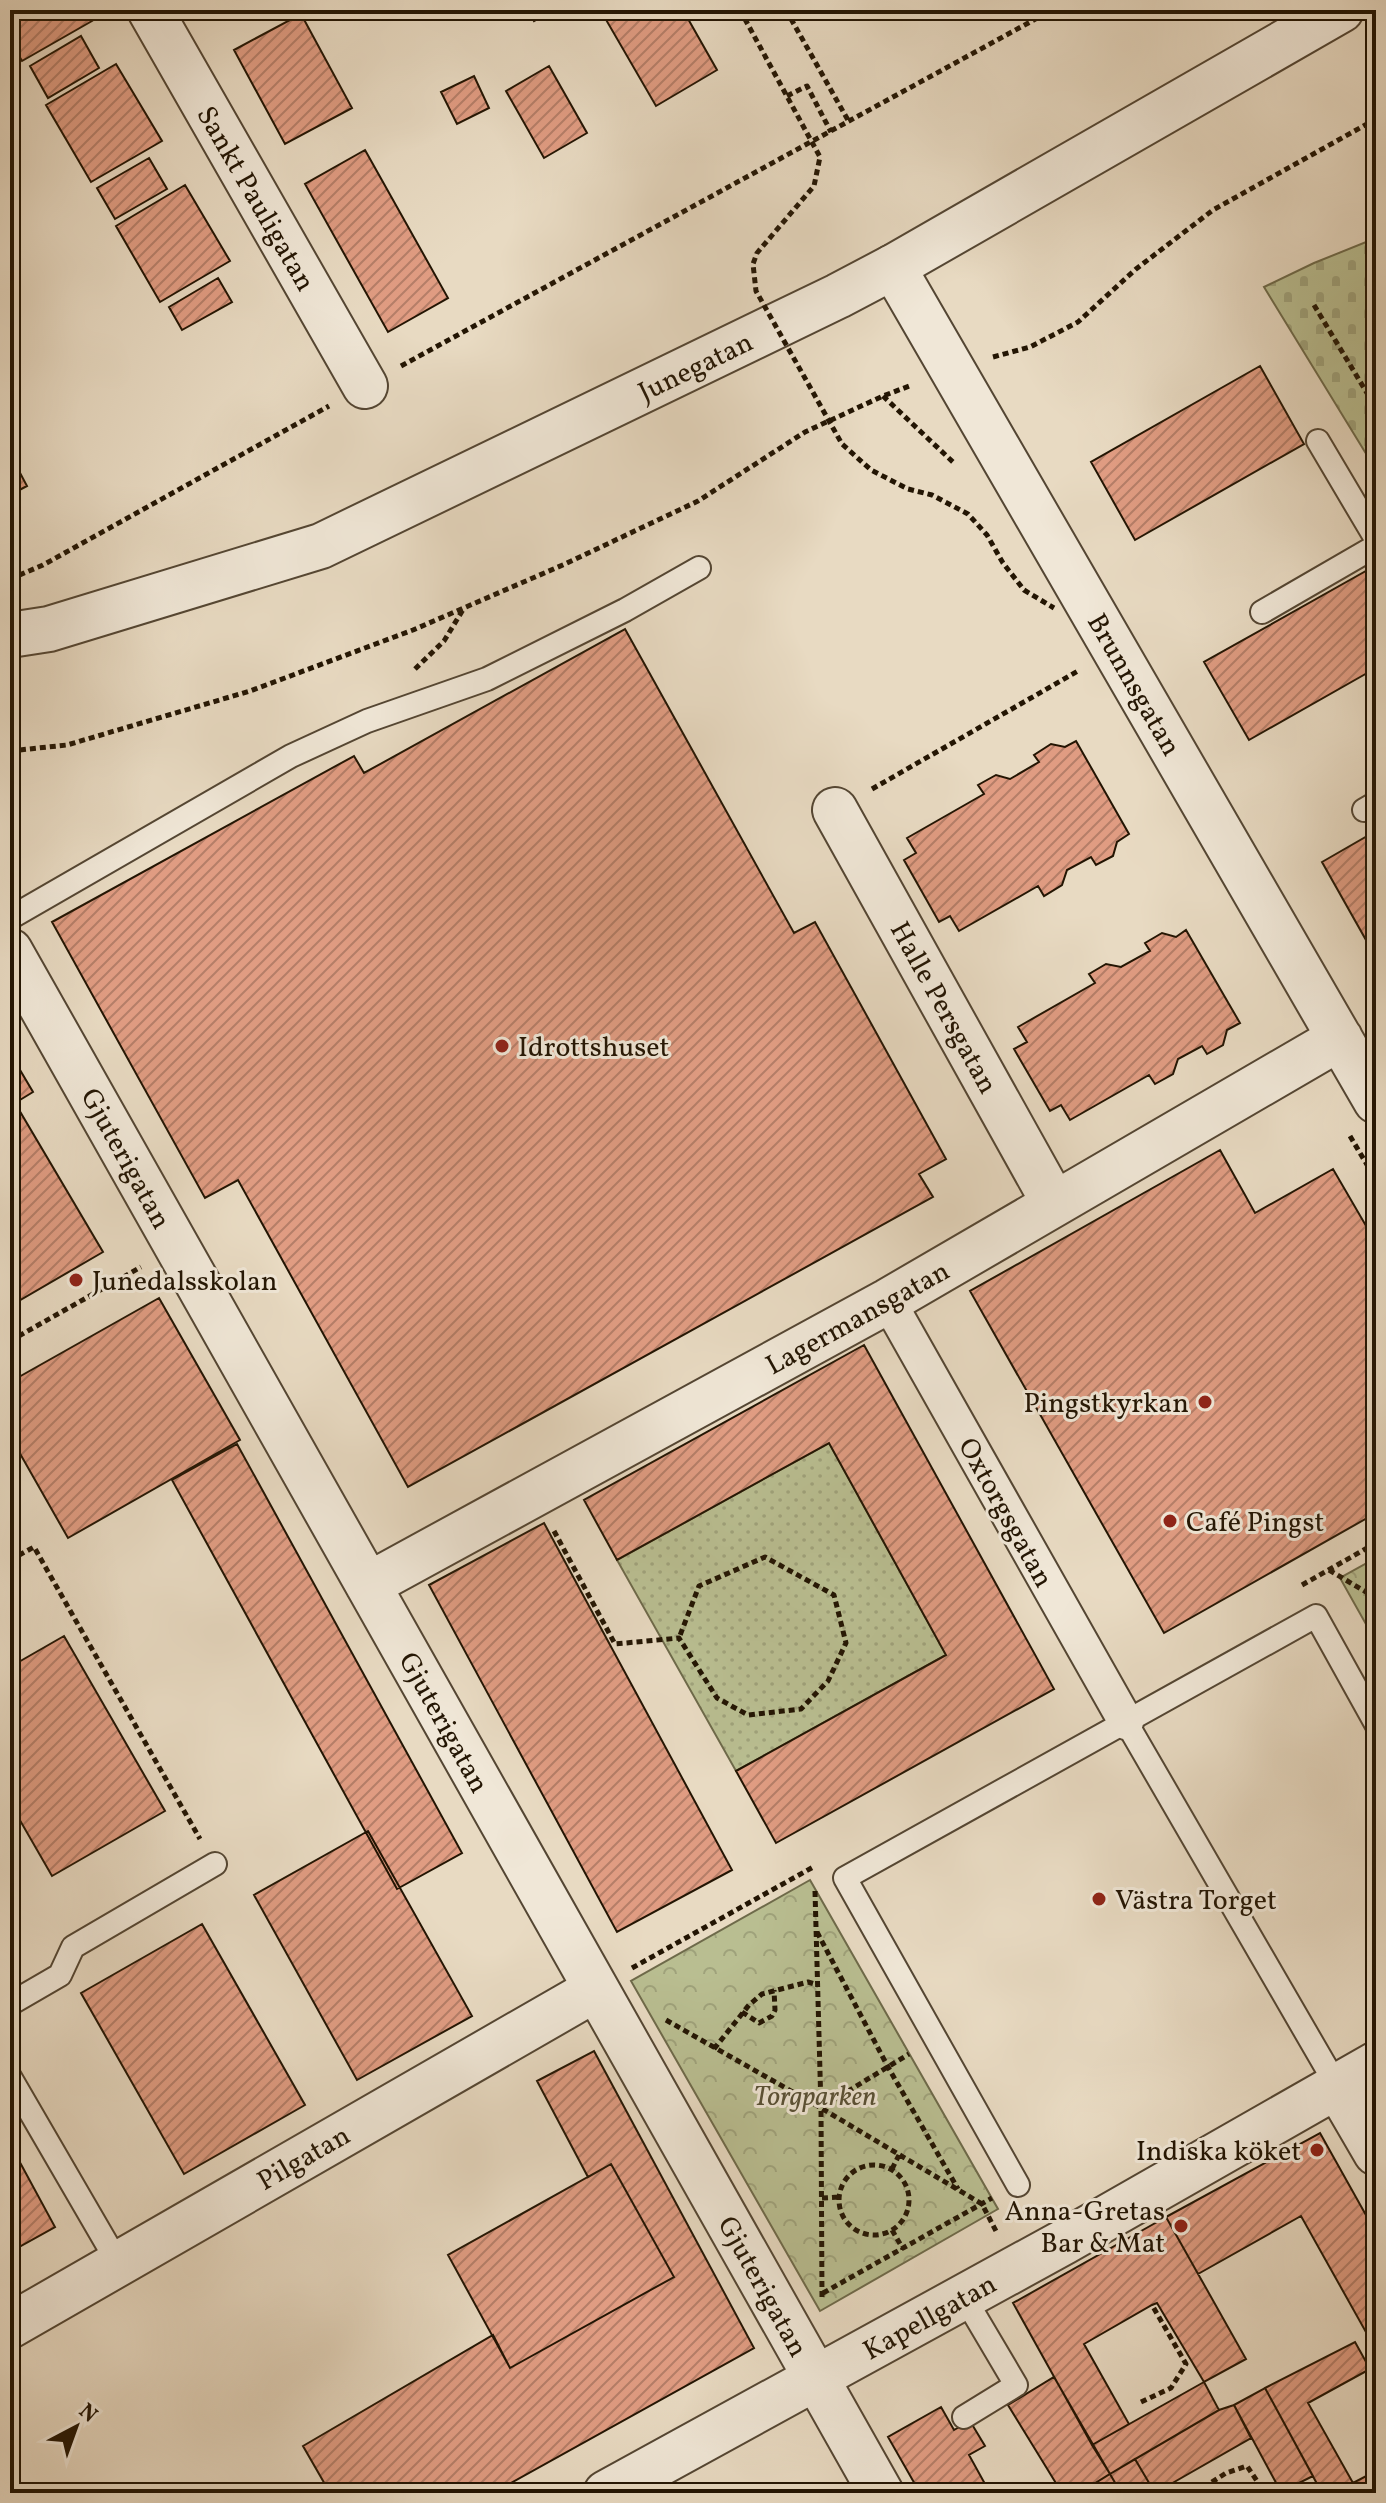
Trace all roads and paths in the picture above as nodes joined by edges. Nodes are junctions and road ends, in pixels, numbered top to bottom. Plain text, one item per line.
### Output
1 (150, 10) edge
2 (740, 10) edge
3 (786, 10) edge
4 (1052, 10) edge
5 (1341, 10) edge
6 (787, 96) junction
7 (1376, 119) edge
8 (849, 122) junction
9 (831, 132) junction
10 (682, 212) dead end
11 (893, 267) junction
12 (1314, 305) dead end
13 (952, 370) junction
14 (365, 386) dead end
15 (1376, 408) edge
16 (1318, 441) dead end
17 (1376, 539) edge
18 (1376, 546) edge
19 (43, 565) dead end
20 (699, 568) dead end
21 (10, 579) edge
22 (1054, 608) dead end
23 (1262, 612) dead end
24 (10, 635) edge
25 (1086, 666) dead end
26 (10, 751) edge
27 (835, 810) joint
28 (10, 918) edge
29 (10, 951) edge
30 (1340, 1038) junction
31 (1376, 1101) edge
32 (1054, 1203) junction
33 (177, 1247) junction
34 (888, 1301) junction
35 (10, 1341) edge
36 (534, 1494) junction
37 (10, 1560) edge
38 (1328, 1570) dead end
39 (368, 1585) junction
40 (1376, 1598) edge
41 (679, 1638) junction
42 (1126, 1722) junction
43 (1376, 1724) edge
44 (215, 1864) joint
45 (814, 1866) dead end
46 (816, 1931) junction
47 (818, 1985) junction
48 (596, 1989) junction
49 (774, 1990) junction
50 (10, 2004) edge
51 (742, 2012) junction
52 (663, 2019) dead end
53 (935, 2038) junction
54 (714, 2049) junction
55 (1376, 2064) edge
56 (888, 2067) junction
57 (10, 2077) edge
58 (1337, 2086) junction
59 (821, 2108) junction
60 (1376, 2153) edge
61 (899, 2155) junction
62 (892, 2169) junction
63 (1018, 2185) joint
64 (959, 2190) junction
65 (839, 2197) junction
66 (822, 2198) junction
67 (982, 2204) junction
68 (892, 2230) junction
69 (903, 2249) junction
70 (118, 2263) junction
71 (1015, 2269) junction
72 (823, 2293) junction
73 (964, 2297) junction
74 (822, 2304) dead end
75 (1152, 2305) dead end
76 (10, 2326) edge
77 (816, 2378) junction
78 (1141, 2402) dead end
79 (964, 2417) dead end
80 (606, 2493) edge
81 (881, 2493) edge
82 (1195, 2493) edge
83 (1265, 2493) edge

1 - 14 street, Sankt Pauligatan
2 - 6 path, bridge
3 - 8 path
4 - 8 path
5 - 11 street, Junegatan
6 - 9 path
6 - 22 path, bridge
7 - 13 path
8 - 9 path
9 - 10 path
11 - 13 street, Brunnsgatan
11 - 24 street, Junegatan
12 - 15 path
13 - 26 path
13 - 30 street, Brunnsgatan
16 - 17 lane
18 - 23 lane
19 - 21 path
20 - 28 lane
25 - 27 path
27 - 32 street, Halle Persgatan
29 - 33 street, Gjuterigatan
30 - 31 street, Brunnsgatan
30 - 32 street, Lagermansgatan
32 - 34 street, Lagermansgatan
33 - 35 path
33 - 39 street, Gjuterigatan
34 - 36 street, Lagermansgatan
34 - 42 street, Oxtorgsgatan
36 - 39 street, Lagermansgatan
36 - 41 path
37 - 44 path
38 - 40 path
39 - 48 street, Gjuterigatan
41 - 41 path
42 - 43 lane
42 - 53 lane
42 - 58 lane
44 - 50 lane
45 - 46 path
46 - 47 path
46 - 56 path
47 - 49 path
47 - 59 path
48 - 70 street, Pilgatan
48 - 77 street, Gjuterigatan
49 - 51 path
49 - 51 path
51 - 54 path
52 - 54 path
53 - 56 path
53 - 63 lane
54 - 59 path
55 - 58 street, Kapellgatan
56 - 59 path
56 - 64 path
57 - 70 lane
58 - 60 street
58 - 71 street, Kapellgatan
59 - 61 path
59 - 66 path
61 - 62 path
61 - 64 path
62 - 65 path
62 - 68 path
63 - 67 path
64 - 67 path
65 - 66 path
65 - 68 path
66 - 72 path
67 - 69 path
67 - 71 path
68 - 69 path
69 - 72 path
70 - 76 street, Pilgatan
71 - 73 street, Kapellgatan
72 - 74 path
73 - 77 street, Kapellgatan
73 - 79 lane
75 - 78 path
77 - 80 street, Kapellgatan
77 - 81 street, Gjuterigatan
82 - 83 path

